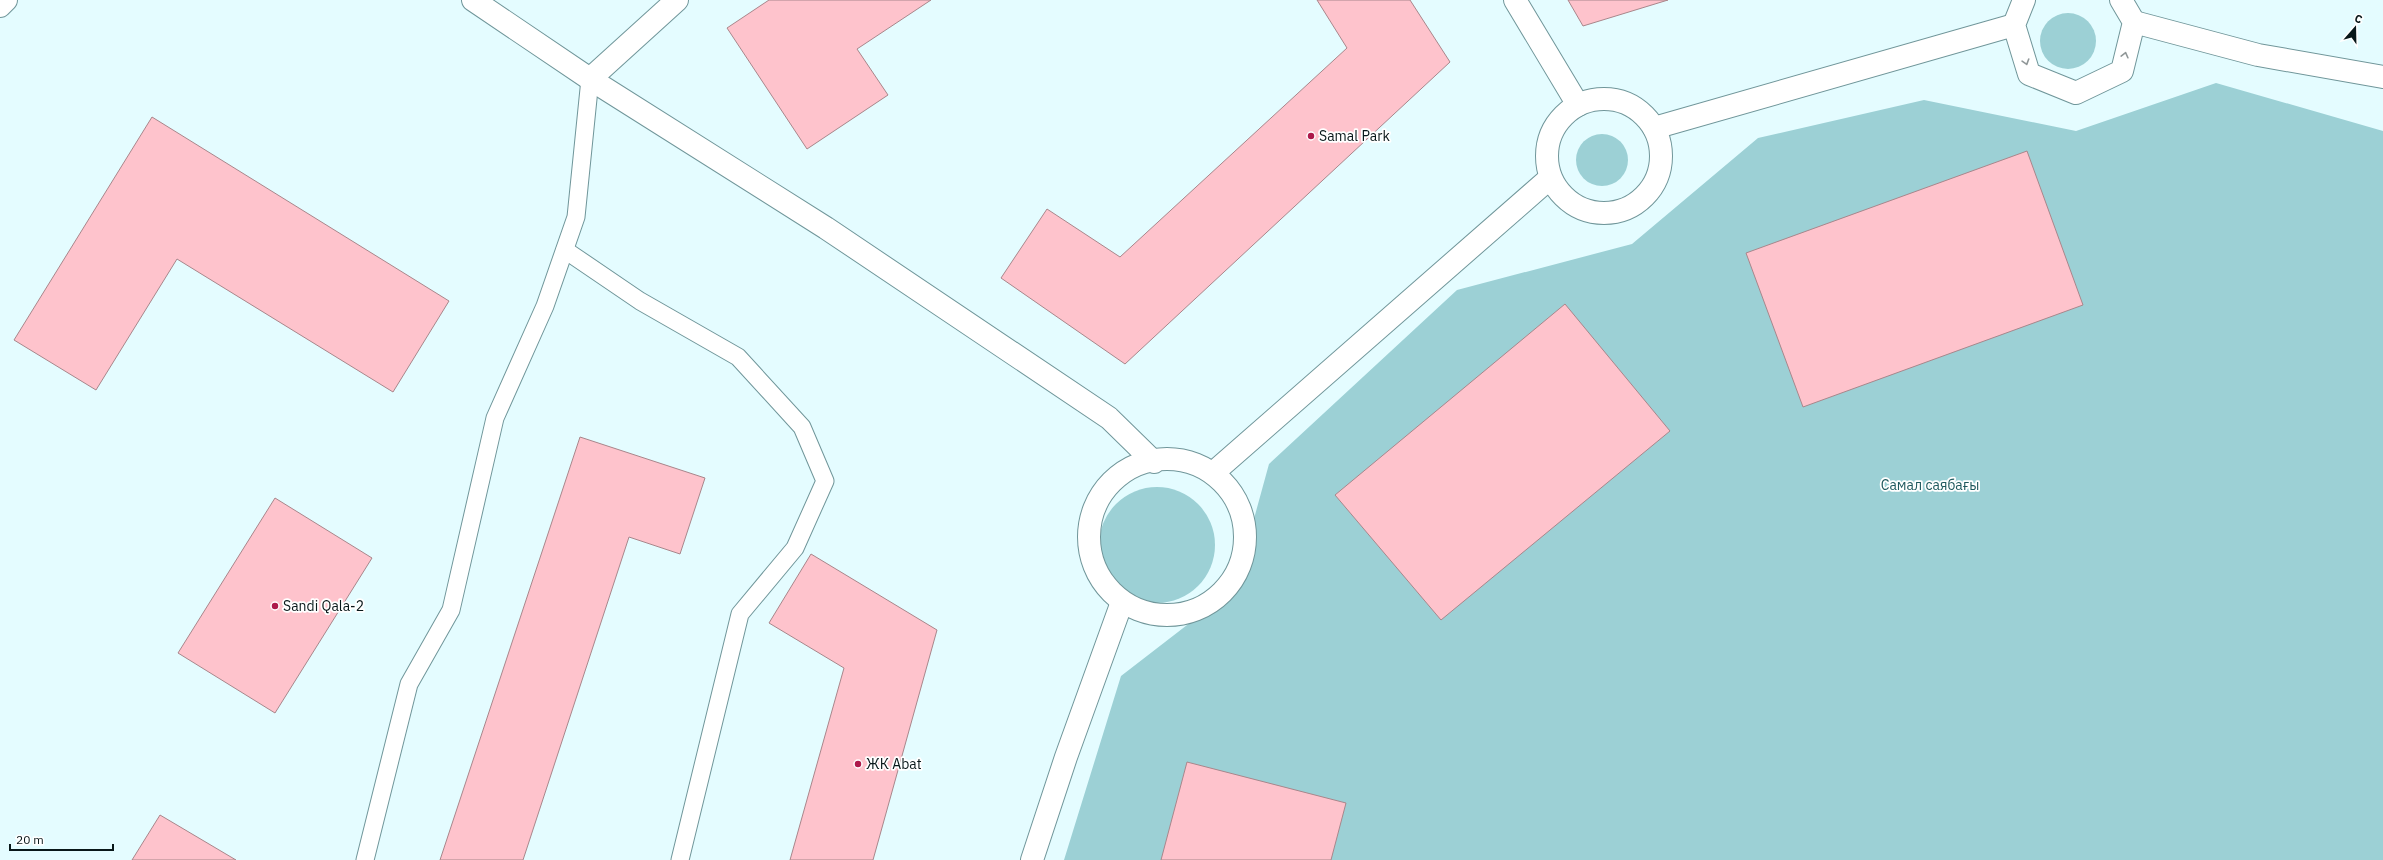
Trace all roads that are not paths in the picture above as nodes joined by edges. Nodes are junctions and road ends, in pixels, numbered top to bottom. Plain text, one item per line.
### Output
1 (6, 0) edge
2 (473, 0) edge
3 (677, 0) edge
4 (1515, 0) edge
5 (2024, 0) edge
6 (2121, 0) edge
7 (0, 6) edge
8 (2134, 22) junction
9 (2014, 25) junction
10 (2383, 77) edge
11 (590, 79) junction
12 (1578, 105) junction
13 (1654, 128) junction
14 (1550, 178) junction
15 (565, 250) junction
16 (1154, 462) junction
17 (1213, 473) junction
18 (1122, 602) junction
19 (365, 860) edge
20 (680, 860) edge
21 (1032, 860) edge

1 - 7 street
2 - 11 street
3 - 11 street
4 - 12 street
5 - 9 street
6 - 8 street
9 -> 8 street
8 - 10 street
9 - 13 street
11 - 15 lane
11 - 16 street
12 - 13 street
12 - 14 street
13 - 14 street
14 - 17 street
15 - 19 lane
15 - 20 lane
16 - 17 street
16 - 18 street
17 - 18 street
18 - 21 street

